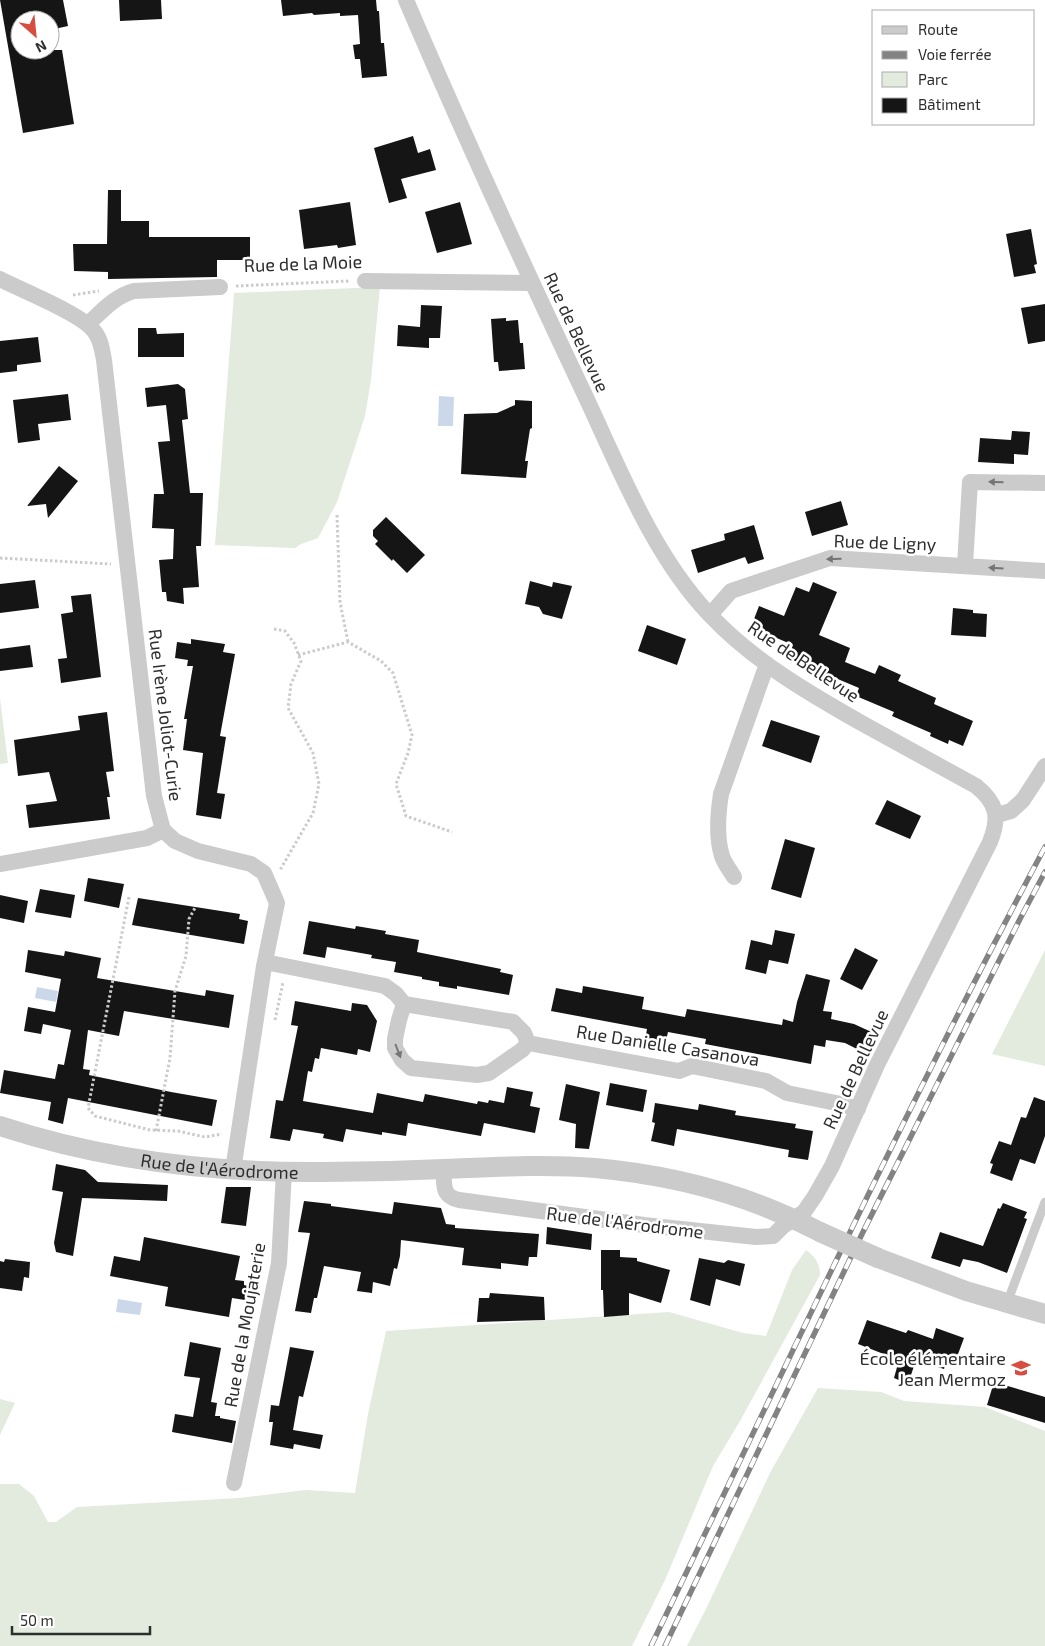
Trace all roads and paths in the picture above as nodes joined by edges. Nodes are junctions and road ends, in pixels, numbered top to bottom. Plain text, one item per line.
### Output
1 (406, 0) edge
2 (0, 279) edge
3 (365, 281) joint
4 (532, 283) junction
5 (220, 286) joint
6 (67, 295) dead end
7 (118, 297) junction
8 (88, 324) junction
9 (1045, 483) edge
10 (337, 515) dead end
11 (110, 554) dead end
12 (0, 558) edge
13 (119, 565) junction
14 (965, 565) junction
15 (1045, 572) edge
16 (710, 615) junction
17 (274, 629) dead end
18 (348, 642) junction
19 (298, 655) junction
20 (767, 664) junction
21 (1045, 766) edge
22 (997, 815) junction
23 (163, 830) junction
24 (452, 832) dead end
25 (0, 864) edge
26 (276, 864) dead end
27 (280, 869) junction
28 (284, 875) dead end
29 (734, 877) dead end
30 (268, 882) junction
31 (129, 897) dead end
32 (196, 906) dead end
33 (265, 962) junction
34 (286, 968) junction
35 (404, 1004) junction
36 (274, 1025) dead end
37 (528, 1043) junction
38 (858, 1109) junction
39 (0, 1126) edge
40 (156, 1130) junction
41 (237, 1137) junction
42 (443, 1169) junction
43 (233, 1170) junction
44 (284, 1172) junction
45 (1045, 1202) edge
46 (795, 1219) junction
47 (1008, 1303) junction
48 (1045, 1314) edge
49 (234, 1484) dead end

1 - 4 street, Rue de Bellevue
2 - 8 street, Rue Irène Joliot-Curie
3 - 4 street, Rue de la Moie
3 - 5 path, Rue de la Moie
4 - 16 street, Rue de Bellevue
5 - 7 street
6 - 7 path
7 - 8 street
8 - 13 street, Rue Irène Joliot-Curie
9 -> 14 street
10 - 18 path
11 - 13 path
12 - 13 path
13 - 23 street, Rue Irène Joliot-Curie
15 -> 14 street, Rue de Ligny
14 -> 16 street, Rue de Ligny
16 - 20 street, Rue de Bellevue
17 - 19 path
18 - 19 path
18 - 24 path
19 - 27 path
20 - 22 street, Rue de Bellevue
20 - 29 street
21 - 22 street
22 - 38 street, Rue de Bellevue
23 - 25 street
23 - 30 street
26 - 27 path
27 - 28 path
27 - 30 path
30 - 33 street
31 - 40 path
32 - 40 path
33 - 34 street
33 - 41 street
34 - 35 street
34 - 36 path
35 - 37 street
35 -> 37 street
37 - 38 street, Rue Danielle Casanova
38 - 46 street, Rue de Bellevue
39 - 43 street, Rue de l'Aérodrome
40 - 41 path
41 - 43 street
42 - 44 street, Rue de l'Aérodrome
42 - 46 street, Rue de l'Aérodrome
42 - 46 street, Rue de l'Aérodrome
43 - 44 street, Rue de l'Aérodrome
44 - 49 street, Rue de la Moujaterie
45 - 47 lane
46 - 47 street, Rue de l'Aérodrome, bridge
47 - 48 street, Rue de l'Aérodrome

